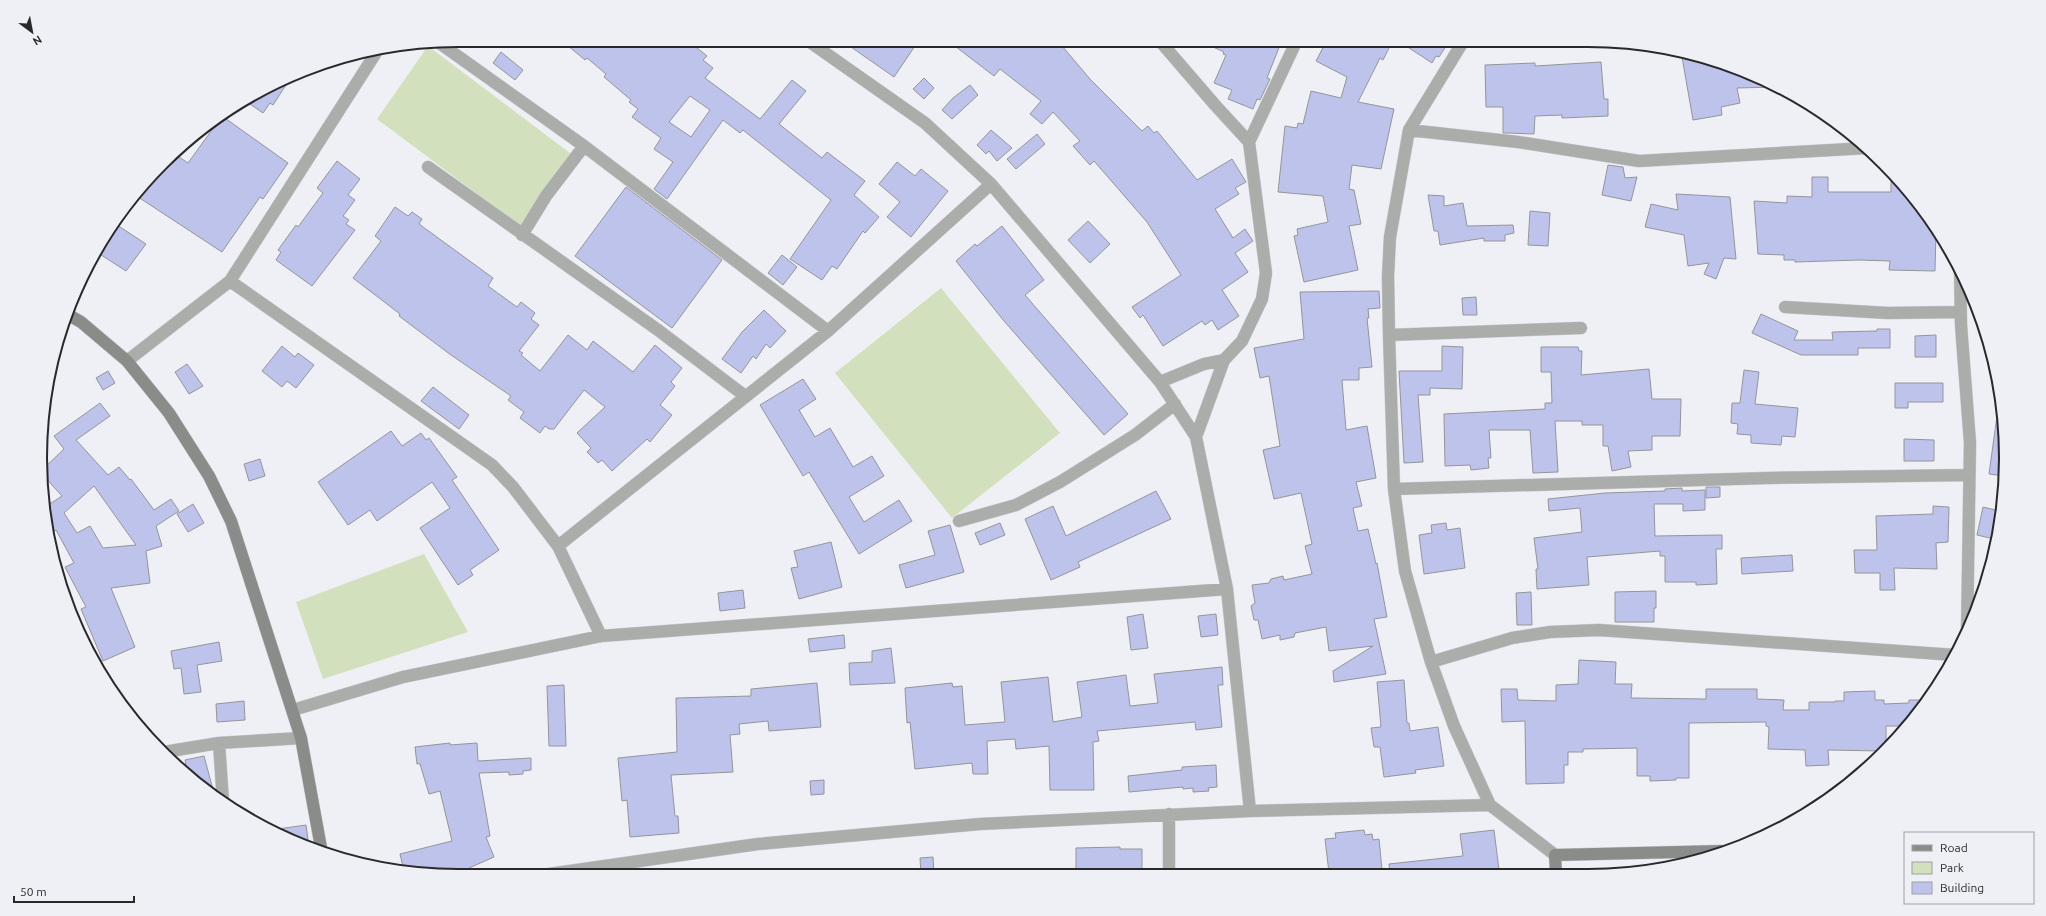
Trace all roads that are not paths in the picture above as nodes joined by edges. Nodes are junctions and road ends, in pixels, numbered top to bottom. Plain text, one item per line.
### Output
1 (446, 47) edge
2 (817, 47) edge
3 (1164, 47) edge
4 (1294, 47) edge
5 (1460, 47) edge
6 (374, 56) edge
7 (1409, 130) junction
8 (1250, 142) junction
9 (584, 146) junction
10 (1858, 149) edge
11 (428, 167) dead end
12 (991, 184) junction
13 (522, 235) junction
14 (230, 281) junction
15 (1960, 283) edge
16 (1785, 308) dead end
17 (1960, 312) junction
18 (72, 317) edge
19 (1581, 328) dead end
20 (828, 331) junction
21 (1389, 335) junction
22 (1224, 360) junction
23 (127, 361) junction
24 (1160, 382) junction
25 (745, 396) junction
26 (1175, 404) junction
27 (1196, 437) junction
28 (1969, 475) junction
29 (1394, 489) junction
30 (959, 521) dead end
31 (558, 546) junction
32 (1227, 589) junction
33 (1967, 617) edge
34 (601, 636) junction
35 (1949, 655) edge
36 (1431, 662) junction
37 (293, 710) junction
38 (301, 738) junction
39 (220, 744) junction
40 (169, 751) edge
41 (223, 795) edge
42 (1490, 805) junction
43 (1250, 811) junction
44 (1169, 814) junction
45 (321, 845) edge
46 (1703, 852) edge
47 (1555, 855) junction
48 (584, 869) edge
49 (1169, 869) edge
50 (1556, 869) edge

1 - 9 street
2 - 12 street
3 - 8 street
4 - 8 street
5 - 7 street
6 - 14 street
7 - 10 street
7 - 21 street
8 - 22 street
9 - 13 street
9 - 20 street
11 - 13 street
12 - 20 street
12 - 24 street
13 - 25 street
14 - 23 street
14 - 31 street
15 - 17 street
16 - 17 street
17 - 28 street
18 - 23 street
19 - 21 street
20 - 25 street
21 - 29 street
22 - 24 street
22 - 27 street
23 - 37 street
24 - 26 street
25 - 31 street
26 - 27 street
26 - 30 street
27 - 32 street
28 - 29 street
28 - 33 street
29 - 36 street
31 - 34 street
32 - 34 street
32 - 43 street
34 - 37 street
35 - 36 street
36 - 42 street
37 - 38 street
38 - 39 street
38 - 45 street
39 - 40 street
39 - 41 street
42 - 43 street
42 - 47 street
43 - 44 street
44 - 48 street
44 - 49 street
46 - 47 street
47 - 50 street

